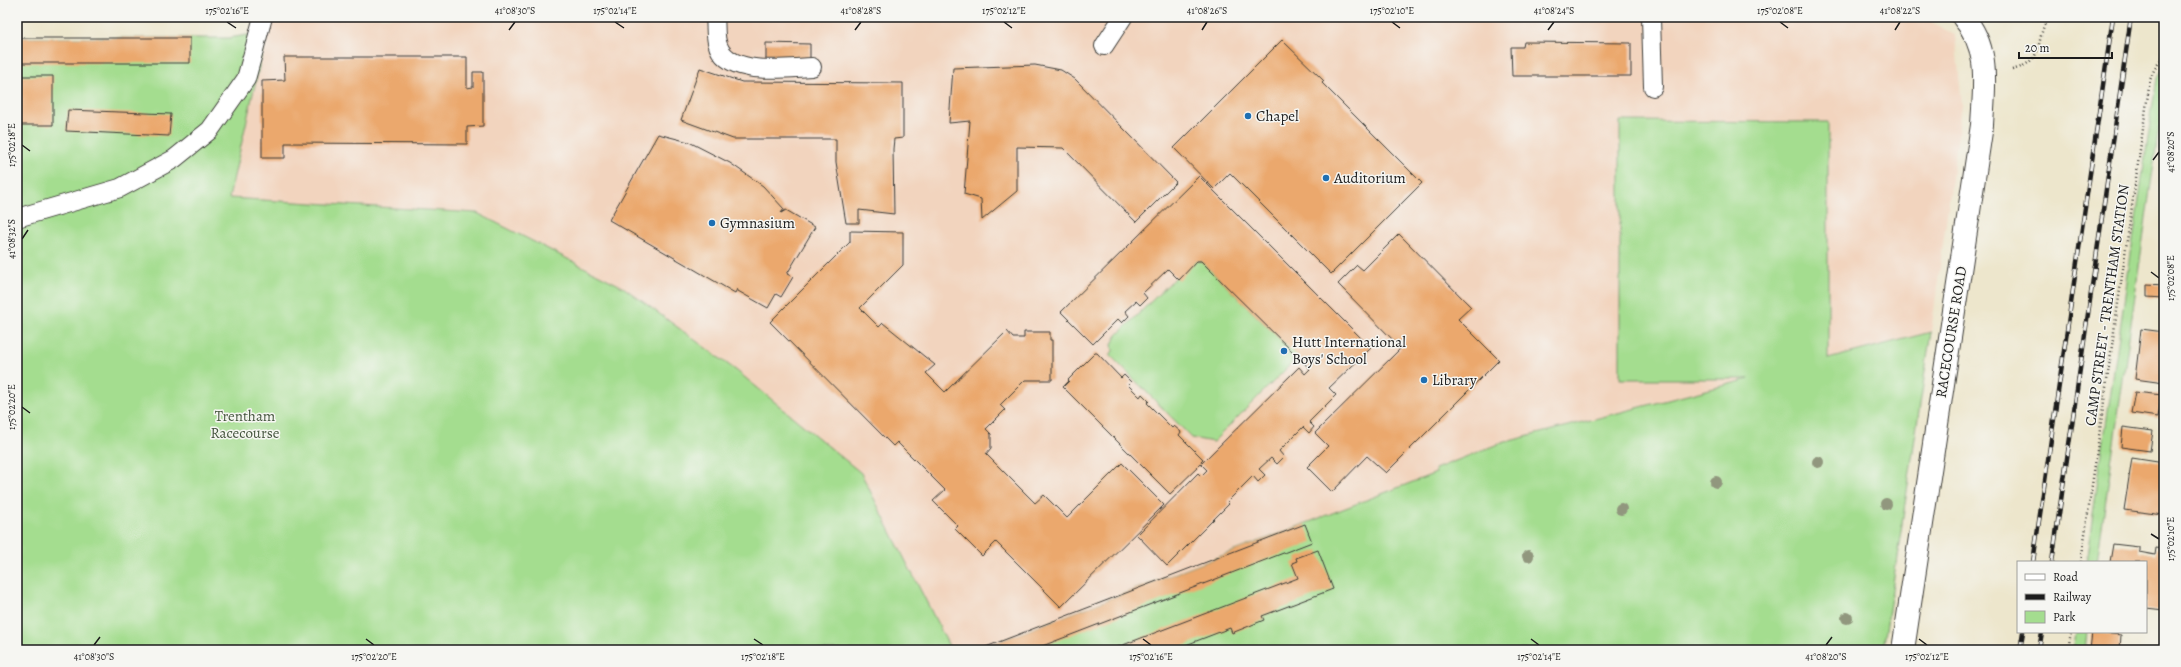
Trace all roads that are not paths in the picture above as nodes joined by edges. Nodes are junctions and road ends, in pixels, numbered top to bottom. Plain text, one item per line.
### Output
1 (263, 17) edge
2 (716, 17) edge
3 (1123, 17) edge
4 (1651, 17) edge
5 (1964, 17) edge
6 (1104, 46) dead end
7 (812, 67) dead end
8 (1653, 87) dead end
9 (17, 218) edge
10 (1903, 650) edge

1 - 9 lane
2 - 7 lane
3 - 6 lane
4 - 8 lane
5 - 10 street, RACECOURSE ROAD

